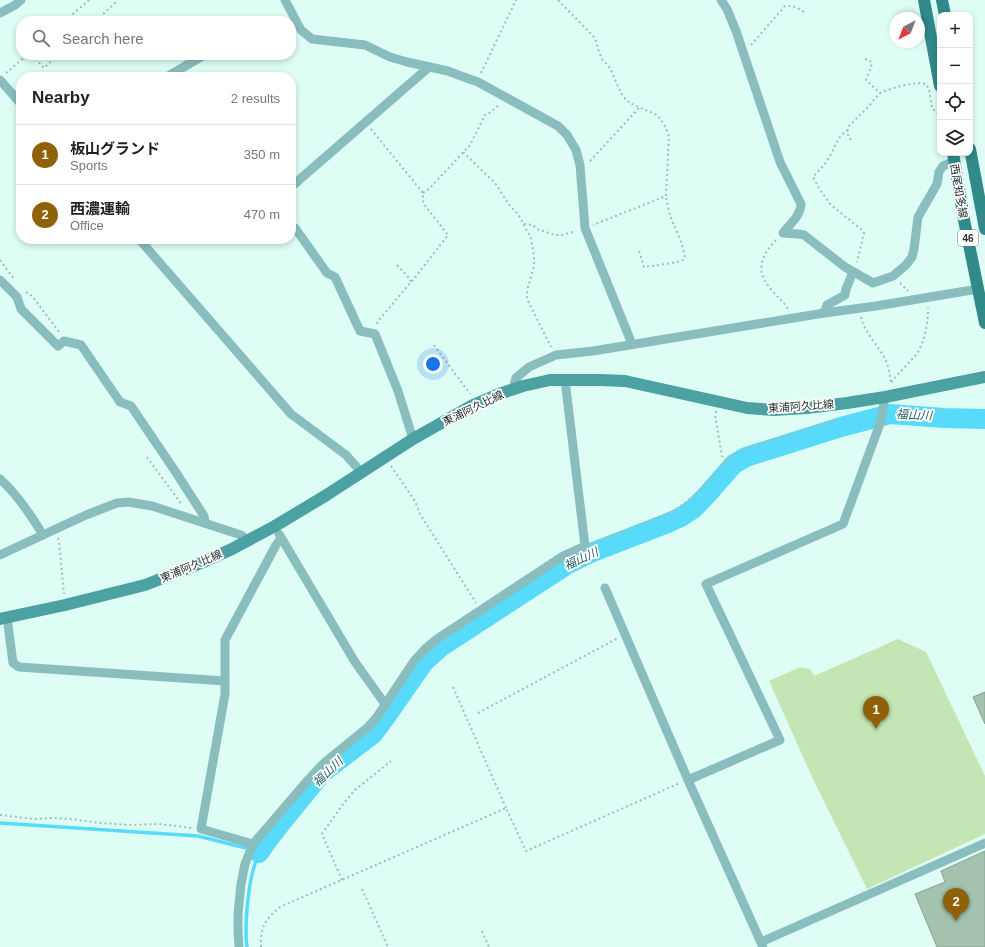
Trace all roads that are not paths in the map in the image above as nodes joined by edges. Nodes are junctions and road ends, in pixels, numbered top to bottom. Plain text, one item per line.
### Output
1 (21, 0) edge
2 (285, 0) edge
3 (721, 0) edge
4 (924, 0) edge
5 (942, 0) edge
6 (944, 12) edge
7 (0, 13) edge
8 (291, 16) edge
9 (296, 26) edge
10 (196, 60) edge
11 (429, 67) junction
12 (175, 72) edge
13 (3, 76) edge
14 (940, 84) edge
15 (16, 96) edge
16 (971, 156) edge
17 (954, 157) edge
18 (296, 183) edge
19 (985, 229) edge
20 (296, 231) edge
21 (144, 244) edge
22 (853, 272) junction
23 (0, 280) edge
24 (978, 289) junction
25 (824, 313) junction
26 (985, 323) edge
27 (632, 344) junction
28 (985, 377) edge
29 (565, 380) junction
30 (513, 389) junction
31 (890, 396) junction
32 (413, 438) junction
33 (361, 472) junction
34 (0, 479) edge
35 (204, 523) junction
36 (275, 526) junction
37 (43, 535) junction
38 (281, 538) junction
39 (247, 540) junction
40 (0, 555) edge
41 (605, 588) dead end
42 (4, 618) edge
43 (225, 681) junction
44 (385, 704) junction
45 (688, 780) junction
46 (985, 843) edge
47 (254, 844) junction
48 (762, 945) edge
49 (239, 947) edge

1 - 7 street
2 - 8 street
3 - 22 street
4 - 14 main road
5 - 6 main road
9 - 11 street
10 - 12 street
11 - 18 street
11 - 27 street
13 - 15 street
16 - 19 main road, 西尾知多線 / 46
17 - 22 street
17 - 24 main road, 西尾知多線 / 46
20 - 32 street
21 - 33 street
22 - 25 street
23 - 35 street
24 - 25 street
24 - 26 main road, 西尾知多線 / 46
25 - 27 street
27 - 30 street
28 - 31 main road, 東浦阿久比線
29 - 30 main road, 東浦阿久比線
29 - 31 main road, 東浦阿久比線
29 - 44 street
30 - 32 main road, 東浦阿久比線
31 - 45 street
32 - 33 main road, 東浦阿久比線
33 - 36 main road, 東浦阿久比線
34 - 37 street
35 - 37 street
35 - 39 street
36 - 38 street
36 - 39 main road, 東浦阿久比線
37 - 40 street
38 - 43 street
38 - 44 street
39 - 42 main road, 東浦阿久比線
41 - 45 street
42 - 43 street
43 - 47 street
44 - 47 street
45 - 48 street
46 - 48 street
47 - 49 street

